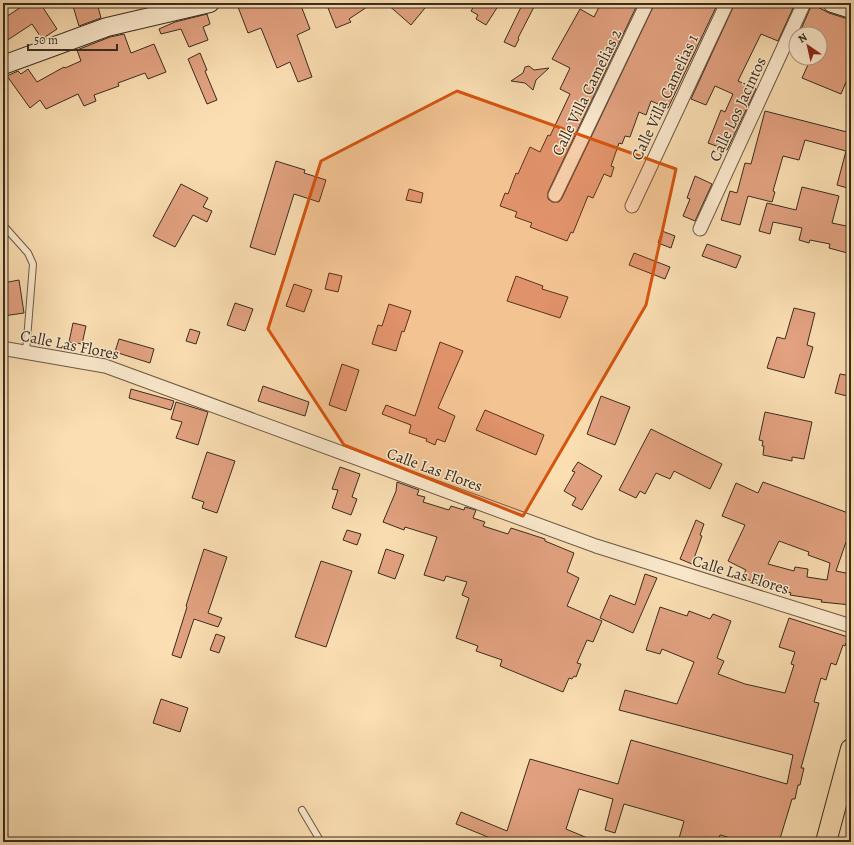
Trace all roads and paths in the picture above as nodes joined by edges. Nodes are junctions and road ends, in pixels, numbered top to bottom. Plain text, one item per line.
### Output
1 (210, 3) edge
2 (647, 3) edge
3 (727, 3) edge
4 (804, 3) edge
5 (832, 3) edge
6 (851, 9) edge
7 (3, 65) edge
8 (555, 195) dead end
9 (632, 206) dead end
10 (3, 225) edge
11 (700, 229) dead end
12 (5, 350) edge
13 (26, 352) junction
14 (851, 626) edge
15 (851, 749) edge
16 (302, 810) dead end
17 (321, 842) edge
18 (826, 842) edge

1 - 7 street
2 - 8 street, Calle Villa Camelias 2
3 - 9 street, Calle Villa Camelias 1
4 - 11 street, Calle Los Jacintos
5 - 6 street
10 - 13 lane
12 - 13 street, Calle Las Flores
13 - 14 street, Calle Las Flores
15 - 18 main road
16 - 17 lane

